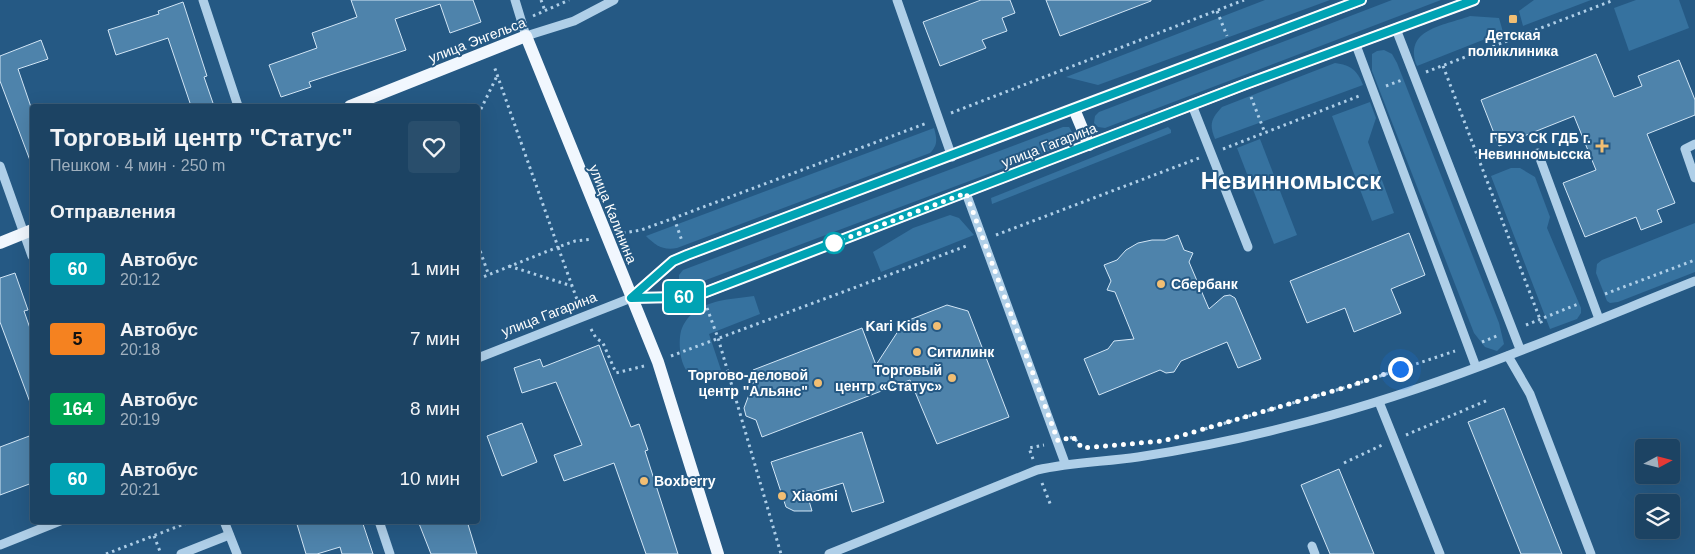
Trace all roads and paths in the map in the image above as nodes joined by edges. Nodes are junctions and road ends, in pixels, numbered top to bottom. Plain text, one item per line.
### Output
1 (203, 0) edge
2 (515, 0) edge
3 (541, 0) edge
4 (614, 0) edge
5 (896, 0) edge
6 (1244, 0) edge
7 (1361, 0) edge
8 (1474, 0) edge
9 (1614, 0) edge
10 (1217, 10) dead end
11 (545, 11) dead end
12 (1396, 29) junction
13 (526, 36) junction
14 (1356, 45) junction
15 (1443, 66) junction
16 (1414, 76) junction
17 (1374, 90) junction
18 (237, 104) edge
19 (355, 104) edge
20 (1192, 105) junction
21 (1074, 109) junction
22 (480, 111) edge
23 (1695, 144) edge
24 (1090, 145) junction
25 (1538, 152) dead end
26 (1211, 153) junction
27 (952, 156) junction
28 (0, 166) edge
29 (1695, 178) edge
30 (966, 193) junction
31 (28, 232) edge
32 (984, 240) junction
33 (0, 243) edge
34 (1248, 247) dead end
35 (480, 251) edge
36 (1695, 260) edge
37 (508, 266) junction
38 (488, 273) junction
39 (480, 278) edge
40 (1695, 281) edge
41 (572, 286) dead end
42 (631, 298) junction
43 (1591, 299) junction
44 (1599, 319) junction
45 (1541, 320) junction
46 (1512, 330) junction
47 (1548, 339) junction
48 (1469, 347) junction
49 (1520, 350) junction
50 (1508, 356) junction
51 (480, 357) edge
52 (1476, 367) junction
53 (1488, 400) dead end
54 (1379, 402) junction
55 (1200, 430) dead end
56 (1394, 440) junction
57 (1058, 441) junction
58 (1092, 447) dead end
59 (1029, 448) dead end
60 (1065, 463) junction
61 (1344, 463) dead end
62 (52, 524) edge
63 (184, 524) edge
64 (225, 524) edge
65 (380, 524) edge
66 (229, 535) junction
67 (154, 536) junction
68 (0, 545) edge
69 (106, 554) edge
70 (161, 554) edge
71 (181, 554) edge
72 (237, 554) edge
73 (390, 554) edge
74 (718, 554) edge
75 (780, 554) edge
76 (829, 554) edge
77 (1440, 554) edge
78 (1591, 554) edge

1 - 18 street
2 - 13 street, улица Калинина
3 - 11 path
4 - 13 street, улица Энгельса
5 - 27 street
6 - 10 path
7 - 21 main road, улица Гагарина
8 - 12 main road, улица Гагарина
9 - 15 path
12 - 14 main road, улица Гагарина
12 - 16 street
13 - 19 main road, улица Энгельса
13 - 42 main road, улица Калинина
14 - 17 street
14 - 20 main road, улица Гагарина
15 - 16 path
15 - 45 path
16 - 17 path
16 - 46 street
17 - 26 path
17 - 48 street
20 - 24 main road, улица Гагарина
20 - 26 street
21 - 24 main road
21 - 27 main road, улица Гагарина
22 - 37 path
23 - 29 street
24 - 30 main road, улица Гагарина
25 - 43 street
26 - 32 path
26 - 34 street
27 - 42 main road, улица Гагарина
28 - 31 street
30 - 32 street
30 - 42 main road, улица Гагарина
31 - 33 main road
32 - 57 street
32 - 75 path
35 - 38 path
36 - 43 path
37 - 38 path
37 - 41 path
38 - 39 path
40 - 44 street
42 - 51 street, улица Гагарина
42 - 74 main road, улица Калинина
43 - 44 street
43 - 45 path
44 - 47 street
45 - 46 path
45 - 47 path
46 - 48 path
46 - 49 street
47 - 49 street
48 - 52 street
48 - 55 path
49 - 50 street
50 - 52 street
50 - 78 street
52 - 54 street
53 - 56 path
54 - 56 street
54 - 60 street
56 - 61 path
56 - 77 street
57 - 58 path
57 - 59 path
57 - 60 street
60 - 76 street
62 - 68 street
63 - 67 path
64 - 66 street
65 - 73 street
66 - 71 street
66 - 72 street
67 - 69 path
67 - 70 path

